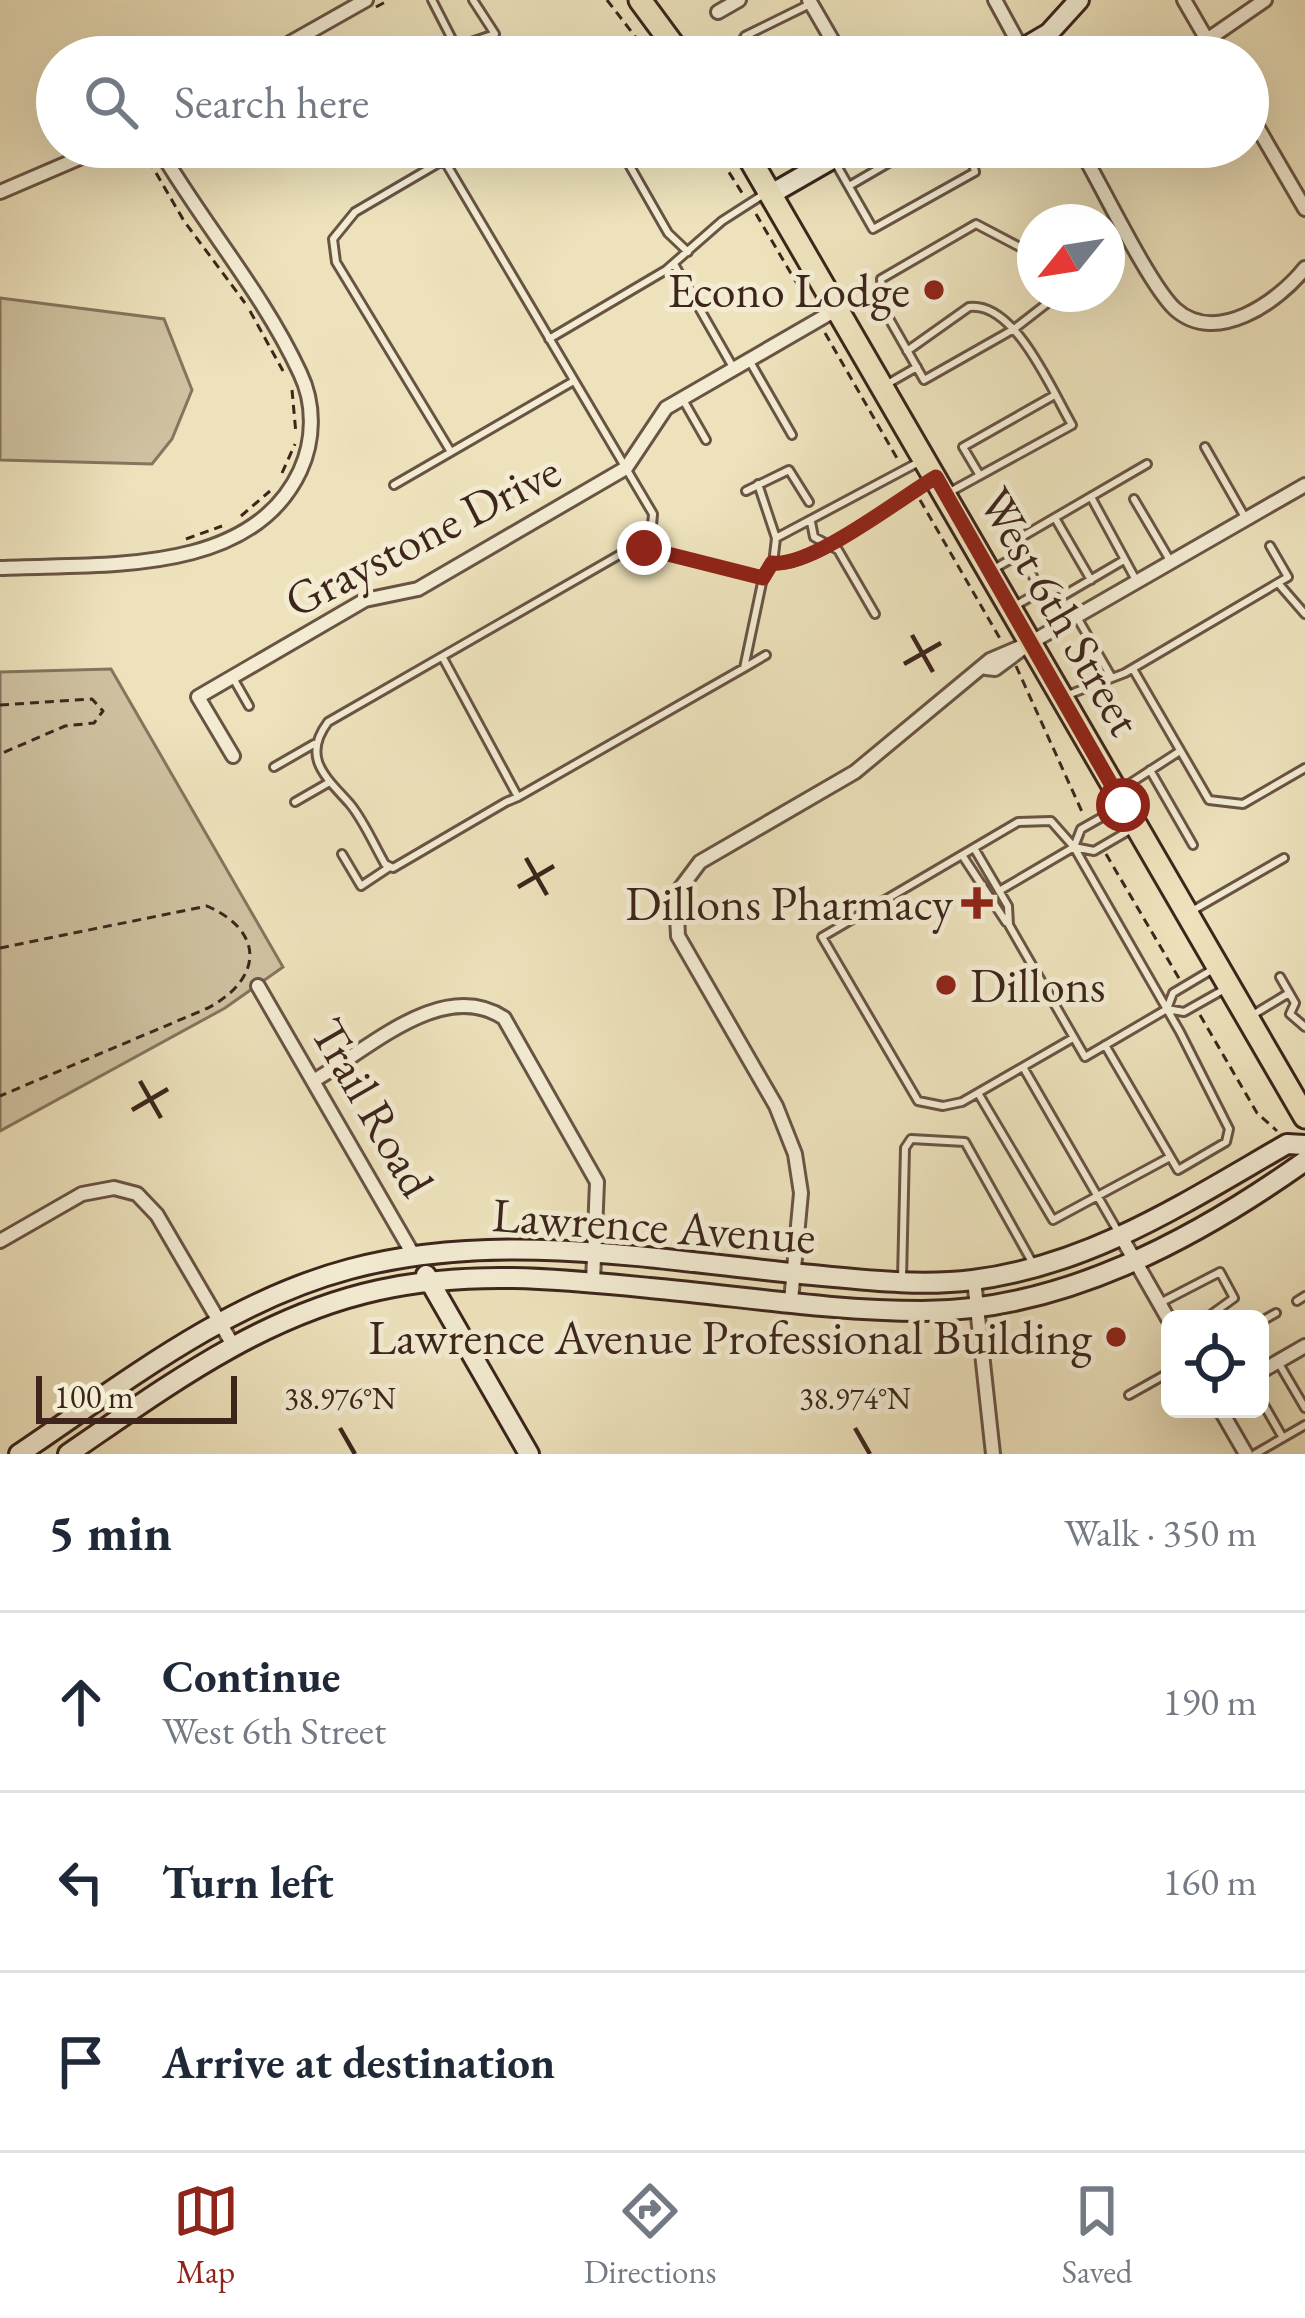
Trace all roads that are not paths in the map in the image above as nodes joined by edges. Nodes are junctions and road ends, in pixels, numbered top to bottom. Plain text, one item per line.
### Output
1 (366, 0) edge
2 (433, 0) edge
3 (472, 0) edge
4 (640, 0) edge
5 (739, 0) edge
6 (994, 0) edge
7 (1079, 0) edge
8 (1184, 0) edge
9 (1265, 0) edge
10 (810, 2) edge
11 (718, 12) dead end
12 (302, 36) edge
13 (451, 36) edge
14 (489, 36) edge
15 (665, 36) edge
16 (745, 36) edge
17 (830, 36) edge
18 (1010, 36) edge
19 (1042, 36) edge
20 (1205, 36) edge
21 (1213, 36) edge
22 (1269, 141) edge
23 (56, 168) edge
24 (171, 168) edge
25 (430, 168) edge
26 (449, 168) edge
27 (631, 168) edge
28 (757, 168) edge
29 (814, 168) edge
30 (847, 168) edge
31 (879, 168) edge
32 (974, 168) edge
33 (1091, 168) edge
34 (1299, 185) edge
35 (848, 186) junction
36 (0, 192) edge
37 (772, 192) junction
38 (1305, 209) edge
39 (1017, 246) edge
40 (688, 252) junction
41 (674, 263) junction
42 (1305, 268) edge
43 (840, 307) junction
44 (1036, 312) edge
45 (1014, 329) junction
46 (549, 339) junction
47 (908, 351) junction
48 (748, 360) junction
49 (916, 367) junction
50 (734, 369) junction
51 (574, 381) junction
52 (885, 386) junction
53 (1054, 395) junction
54 (682, 398) junction
55 (792, 435) dead end
56 (706, 440) dead end
57 (1204, 447) dead end
58 (451, 452) junction
59 (1148, 464) dead end
60 (626, 468) junction
61 (979, 474) junction
62 (936, 476) junction
63 (758, 484) junction
64 (394, 485) dead end
65 (1305, 485) edge
66 (746, 491) dead end
67 (1091, 497) junction
68 (1134, 499) dead end
69 (809, 502) dead end
70 (1054, 518) junction
71 (1246, 518) junction
72 (811, 521) junction
73 (776, 538) junction
74 (827, 546) junction
75 (1270, 546) dead end
76 (650, 549) junction
77 (1020, 554) junction
78 (1124, 560) junction
79 (1171, 562) junction
80 (772, 563) junction
81 (0, 568) edge
82 (989, 572) junction
83 (763, 578) junction
84 (1091, 580) junction
85 (1137, 582) junction
86 (1278, 583) junction
87 (1041, 591) junction
88 (1060, 598) junction
89 (1010, 609) junction
90 (875, 614) dead end
91 (1305, 614) edge
92 (1075, 617) junction
93 (1030, 643) junction
94 (766, 655) dead end
95 (443, 658) junction
96 (744, 668) junction
97 (1132, 669) junction
98 (232, 677) junction
99 (1112, 678) junction
100 (1061, 698) junction
101 (249, 706) dead end
102 (314, 744) junction
103 (1180, 751) junction
104 (233, 756) dead end
105 (274, 767) dead end
106 (1305, 768) edge
107 (1150, 770) junction
108 (328, 782) junction
109 (518, 797) junction
110 (1120, 798) junction
111 (295, 802) dead end
112 (1136, 827) junction
113 (1193, 845) dead end
114 (1074, 847) junction
115 (974, 848) junction
116 (342, 854) dead end
117 (962, 855) junction
118 (1284, 858) dead end
119 (388, 868) junction
120 (999, 891) junction
121 (1187, 914) junction
122 (1009, 925) junction
123 (1224, 976) junction
124 (1280, 977) dead end
125 (258, 986) dead end
126 (1289, 993) junction
127 (1305, 997) edge
128 (1293, 1006) junction
129 (1305, 1008) edge
130 (1167, 1009) junction
131 (1248, 1018) junction
132 (1305, 1027) edge
133 (1073, 1038) junction
134 (1106, 1045) junction
135 (1023, 1067) junction
136 (313, 1081) junction
137 (978, 1093) junction
138 (1305, 1117) edge
139 (1305, 1145) edge
140 (1170, 1157) junction
141 (1305, 1161) edge
142 (1099, 1198) junction
143 (1122, 1238) junction
144 (0, 1241) edge
145 (473, 1251) junction
146 (596, 1255) junction
147 (414, 1256) junction
148 (1136, 1262) junction
149 (1034, 1269) junction
150 (794, 1273) junction
151 (974, 1280) junction
152 (429, 1281) junction
153 (593, 1282) junction
154 (902, 1283) junction
155 (791, 1301) junction
156 (1159, 1303) junction
157 (977, 1307) junction
158 (1163, 1310) edge
159 (1217, 1310) edge
160 (1276, 1312) dead end
161 (1269, 1316) edge
162 (219, 1322) junction
163 (233, 1345) junction
164 (1305, 1346) edge
165 (1278, 1362) junction
166 (1269, 1367) edge
167 (1161, 1377) edge
168 (1301, 1392) edge
169 (1130, 1395) dead end
170 (1305, 1408) edge
171 (1269, 1414) edge
172 (1226, 1418) edge
173 (1305, 1425) edge
174 (1283, 1438) junction
175 (526, 1453) edge
176 (19, 1454) edge
177 (68, 1454) edge
178 (992, 1454) edge
179 (1251, 1454) edge

1 - 12 street
2 - 13 lane
3 - 14 lane
4 - 15 main road
5 - 11 street
6 - 18 street
7 - 19 street
8 - 20 street
9 - 21 street
10 - 16 lane
10 - 17 street
22 - 34 street
23 - 36 street
24 - 81 street
25 - 58 lane
26 - 46 lane
27 - 40 lane
28 - 37 main road, West 6th Street
29 - 37 street
30 - 35 lane
31 - 35 lane
32 - 35 lane
33 - 42 street
34 - 38 street
37 - 40 lane
37 - 43 main road, West 6th Street
39 - 47 lane
40 - 41 lane
41 - 46 lane
41 - 50 lane
43 - 48 street, Graystone Drive
43 - 52 main road, West 6th Street
44 - 45 lane
45 - 47 lane
45 - 49 lane
45 - 53 lane
46 - 51 lane
47 - 49 lane
48 - 50 street, Graystone Drive
48 - 55 lane
49 - 52 lane
50 - 54 street, Graystone Drive
51 - 58 lane
51 - 60 lane
52 - 62 main road, West 6th Street
53 - 61 lane
53 - 61 lane
54 - 56 lane
54 - 60 street, Graystone Drive
57 - 71 lane
58 - 64 lane
59 - 67 lane
60 - 76 lane
60 - 98 street, Graystone Drive
61 - 62 lane
62 - 72 lane
62 - 74 lane
62 - 82 main road, West 6th Street
63 - 66 lane
63 - 69 lane
63 - 73 lane
65 - 71 street
67 - 70 lane
67 - 78 lane
68 - 79 lane
70 - 77 lane
70 - 84 lane
71 - 79 street
72 - 73 lane
72 - 74 lane
73 - 80 lane
74 - 80 lane
74 - 90 lane
75 - 86 lane
76 - 83 lane
76 - 95 lane
77 - 82 lane
77 - 87 lane
78 - 84 lane
78 - 85 lane
79 - 85 street
80 - 83 lane
82 - 89 main road, West 6th Street
83 - 96 lane
84 - 88 lane
85 - 92 street
86 - 91 lane
86 - 97 lane
87 - 88 lane
87 - 89 lane
88 - 92 lane
89 - 93 main road, West 6th Street
92 - 93 street
92 - 99 lane
93 - 100 main road, West 6th Street
93 - 150 street
94 - 96 lane
95 - 102 lane
95 - 109 lane
96 - 109 lane
97 - 99 lane
97 - 103 lane
98 - 101 lane
98 - 104 street, Graystone Drive
99 - 100 lane
100 - 110 main road, West 6th Street
102 - 105 lane
102 - 108 lane
103 - 106 lane
103 - 107 lane
107 - 110 lane
107 - 113 lane
108 - 111 lane
108 - 119 lane
109 - 119 lane
110 - 112 main road, West 6th Street
110 - 114 lane
112 - 114 lane
112 - 121 main road, West 6th Street
114 - 115 lane
114 - 120 lane
114 - 130 lane
115 - 117 lane
115 - 120 lane
116 - 119 lane
117 - 122 lane
117 - 137 lane
118 - 121 lane
120 - 122 lane
121 - 123 main road, West 6th Street
122 - 133 lane
123 - 130 lane
123 - 130 lane
123 - 131 main road, West 6th Street
124 - 126 lane
125 - 136 street, Trail Road
126 - 128 lane
126 - 131 lane
127 - 128 lane
128 - 129 lane
128 - 132 lane
130 - 134 lane
130 - 140 lane
131 - 138 main road, West 6th Street
133 - 134 lane
133 - 135 lane
134 - 140 lane
135 - 137 lane
135 - 142 lane
136 - 146 street
136 - 147 street, Trail Road
137 - 142 lane
139 - 143 street, Lawrence Avenue
140 - 142 lane
141 - 148 street, Lawrence Avenue
142 - 143 lane
143 - 148 street
143 - 149 street, Lawrence Avenue
144 - 162 street
145 - 146 street, Lawrence Avenue
145 - 147 street, Lawrence Avenue
145 - 152 street
146 - 150 street, Lawrence Avenue
146 - 153 street
147 - 152 street, Trail Road
147 - 162 street, Lawrence Avenue
148 - 156 street
148 - 157 street, Lawrence Avenue
149 - 151 street, Lawrence Avenue
149 - 154 lane
150 - 154 street, Lawrence Avenue
150 - 155 street
151 - 154 street, Lawrence Avenue
151 - 157 street
152 - 153 street, Lawrence Avenue
152 - 163 street, Lawrence Avenue
152 - 175 street, Trail Road
153 - 155 street, Lawrence Avenue
155 - 157 street, Lawrence Avenue
156 - 158 street
156 - 159 lane
157 - 178 street
160 - 161 lane
162 - 163 street
162 - 176 street, Lawrence Avenue
163 - 177 street, Lawrence Avenue
164 - 165 street
165 - 166 street
165 - 168 lane
167 - 169 lane
168 - 170 lane
171 - 174 lane
172 - 179 street
173 - 174 lane
174 - 179 lane

